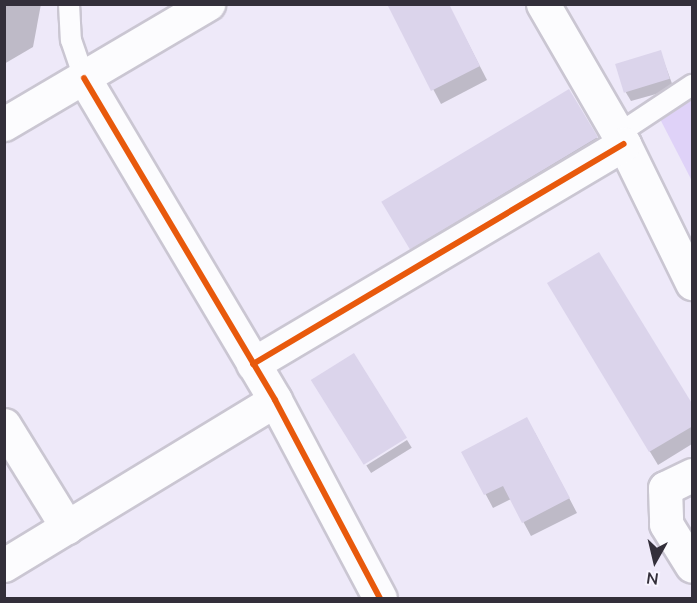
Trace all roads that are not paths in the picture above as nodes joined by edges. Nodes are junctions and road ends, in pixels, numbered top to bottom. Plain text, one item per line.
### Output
1 (69, 4) edge
2 (208, 4) edge
3 (543, 4) edge
4 (84, 78) junction
5 (693, 85) edge
6 (4, 124) edge
7 (621, 139) junction
8 (693, 283) edge
9 (253, 364) junction
10 (275, 400) junction
11 (4, 425) edge
12 (693, 475) edge
13 (67, 527) junction
14 (4, 565) edge
15 (693, 566) edge
16 (380, 598) edge

1 - 4 lane
2 - 4 street
3 - 7 street
4 - 6 street
4 - 9 street
5 - 7 lane
7 - 8 street
7 - 9 street
9 - 10 street
10 - 13 street
10 - 16 street
11 - 13 street
12 - 15 street
13 - 14 street

